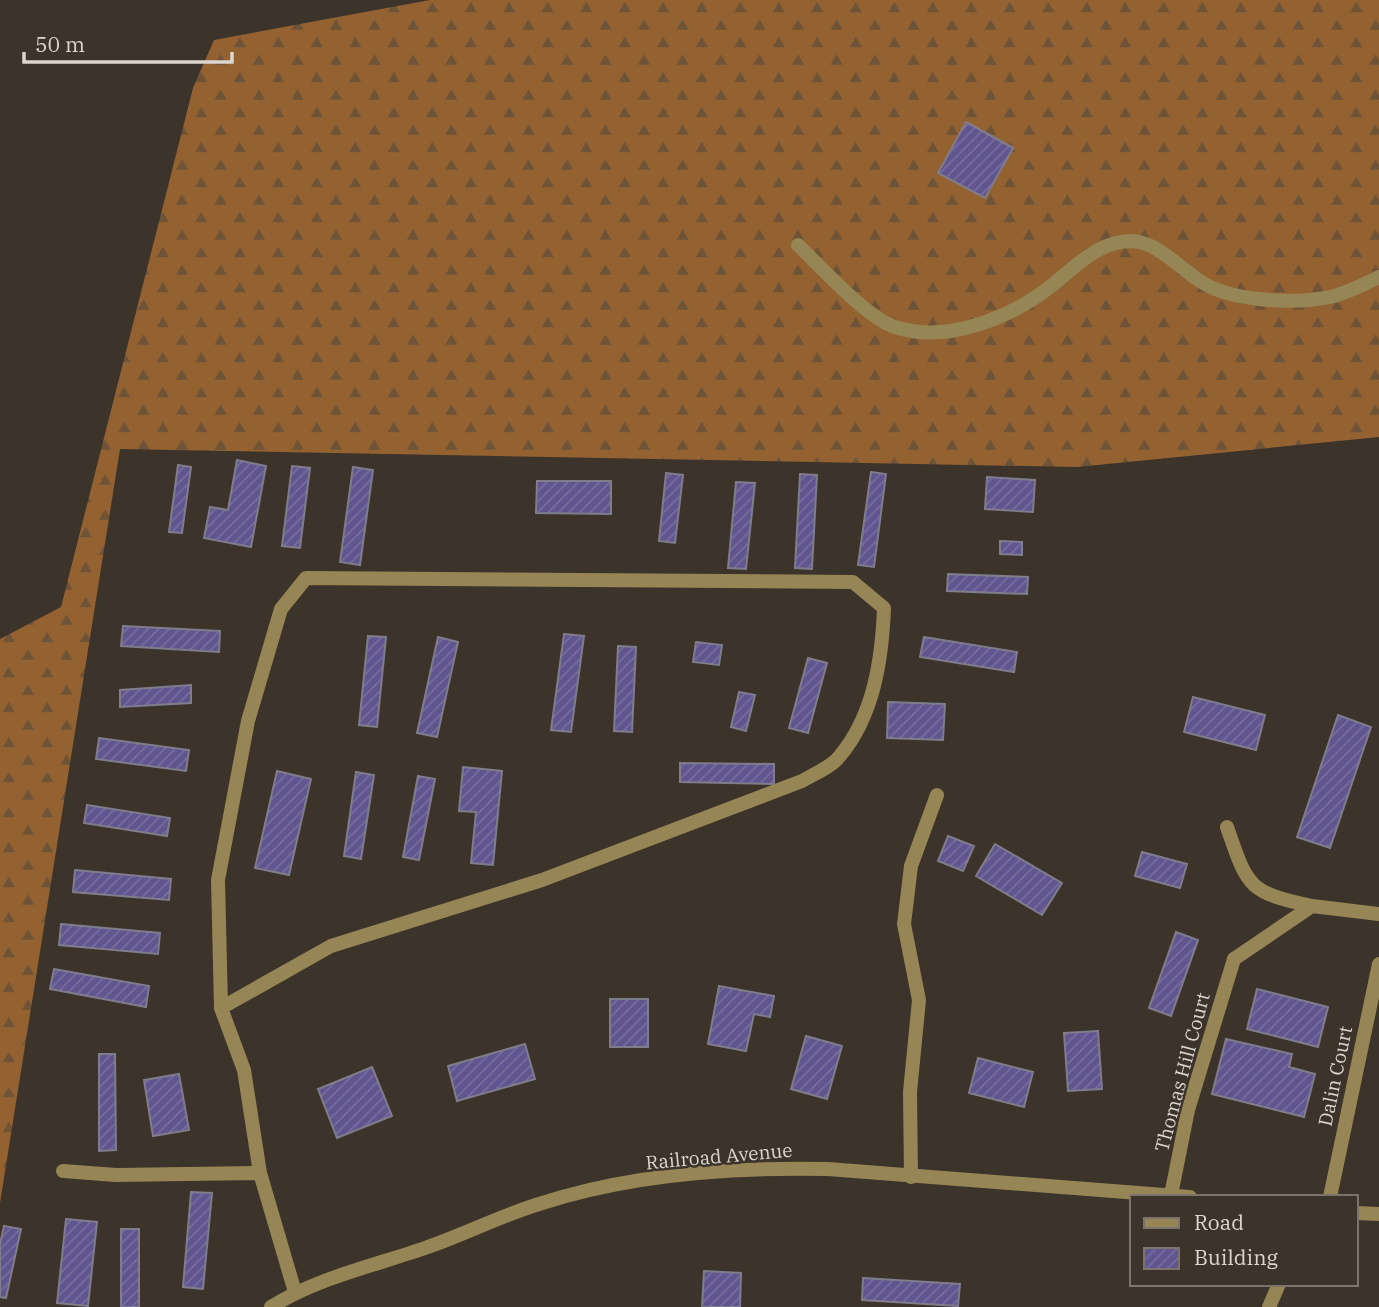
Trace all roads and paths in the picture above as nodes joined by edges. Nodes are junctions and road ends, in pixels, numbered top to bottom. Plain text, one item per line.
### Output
1 (798, 245) dead end
2 (1379, 277) edge
3 (937, 795) dead end
4 (1227, 827) dead end
5 (1312, 906) junction
6 (1379, 914) edge
7 (1379, 964) edge
8 (221, 1008) junction
9 (63, 1171) dead end
10 (260, 1173) junction
11 (911, 1177) junction
12 (1171, 1195) edge
13 (1330, 1195) edge
14 (1358, 1213) edge
15 (1379, 1214) edge
16 (1278, 1286) edge
17 (295, 1292) junction
18 (271, 1307) edge
19 (1269, 1307) edge

1 - 2 street
3 - 11 street
4 - 5 street
5 - 6 street
5 - 12 street, Thomas Hill Court
7 - 13 street, Dalin Court
8 - 8 street
8 - 10 street
9 - 10 street
10 - 17 street
11 - 12 street, Railroad Avenue
11 - 17 street, Railroad Avenue
14 - 15 street
16 - 19 street
17 - 18 street, Railroad Avenue

